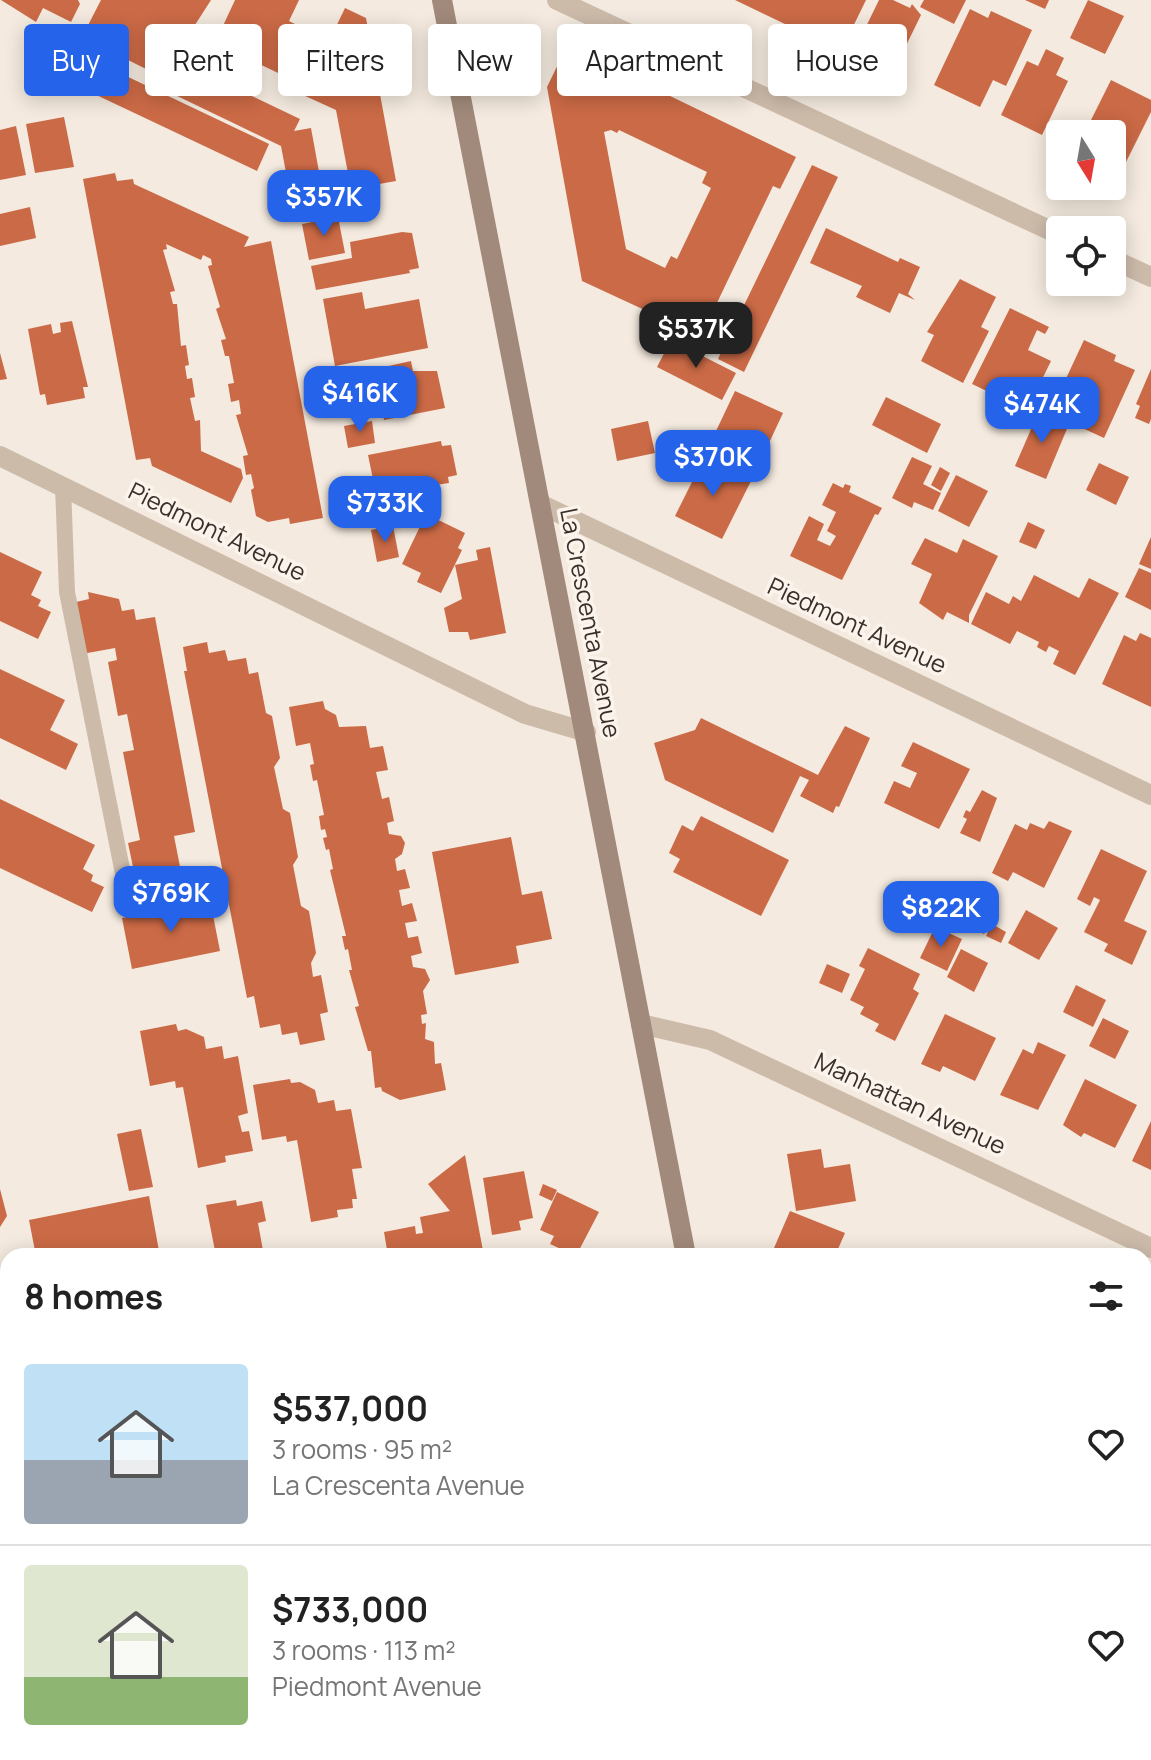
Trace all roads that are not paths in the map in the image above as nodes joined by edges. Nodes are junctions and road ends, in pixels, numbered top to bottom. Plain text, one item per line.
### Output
1 (442, 0) edge
2 (557, 0) edge
3 (1046, 228) edge
4 (1126, 265) edge
5 (1151, 277) edge
6 (0, 456) edge
7 (63, 486) junction
8 (540, 504) junction
9 (586, 732) junction
10 (1151, 795) edge
11 (128, 899) dead end
12 (641, 1024) junction
13 (684, 1248) edge
14 (1151, 1248) edge

1 - 8 main road, La Crescenta Avenue
2 - 3 street
4 - 5 street
6 - 7 street, Piedmont Avenue
7 - 9 street, Piedmont Avenue
7 - 11 lane
8 - 9 main road, La Crescenta Avenue
8 - 10 street, Piedmont Avenue
9 - 12 main road, La Crescenta Avenue
12 - 13 main road, La Crescenta Avenue
12 - 14 street, Manhattan Avenue

